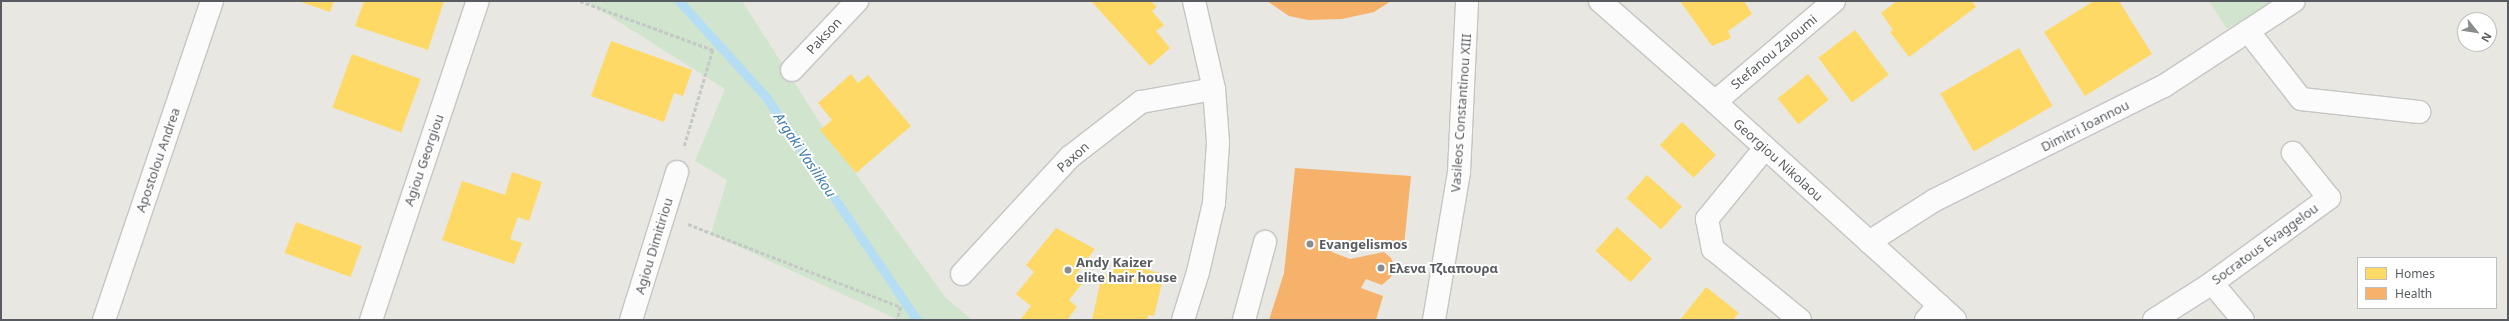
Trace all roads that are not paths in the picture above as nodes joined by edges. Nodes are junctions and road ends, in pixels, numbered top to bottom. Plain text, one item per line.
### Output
1 (212, 1) edge
2 (478, 1) edge
3 (856, 1) edge
4 (1194, 1) edge
5 (1467, 1) edge
6 (1600, 1) edge
7 (1834, 1) edge
8 (2294, 1) edge
9 (2248, 31) junction
10 (792, 70) dead end
11 (1214, 89) junction
12 (1715, 102) junction
13 (2419, 112) dead end
14 (1765, 148) junction
15 (2293, 153) dead end
16 (677, 172) road end
17 (1265, 242) dead end
18 (1869, 242) junction
19 (962, 274) dead end
20 (2212, 283) junction
21 (1933, 313) edge
22 (104, 320) edge
23 (371, 320) edge
24 (631, 320) edge
25 (1183, 320) edge
26 (1244, 320) edge
27 (1434, 320) edge
28 (1800, 320) edge
29 (1955, 320) edge
30 (2154, 320) edge
31 (2243, 320) edge

1 - 22 street, Apostolou Andrea
2 - 23 street, Agiou Georgiou
3 - 10 street, Pakson
4 - 11 street
5 - 27 street, Vasileos Constantinou XIII
6 - 12 street, Georgiou Nikolaou
7 - 12 street, Stefanou Zaloumi
8 - 9 street, Dimitri Ioannou
9 - 13 street
9 - 18 street, Dimitri Ioannou
11 - 19 street, Paxon
11 - 25 street
12 - 14 street, Georgiou Nikolaou
14 - 18 street, Georgiou Nikolaou
14 - 28 street
15 - 20 street, Socratous Evaggelou
16 - 24 street, Agiou Dimitiriou
17 - 26 street
18 - 21 street, Georgiou Nikolaou
20 - 30 street, Socratous Evaggelou
20 - 31 street
21 - 29 street, Georgiou Nikolaou

